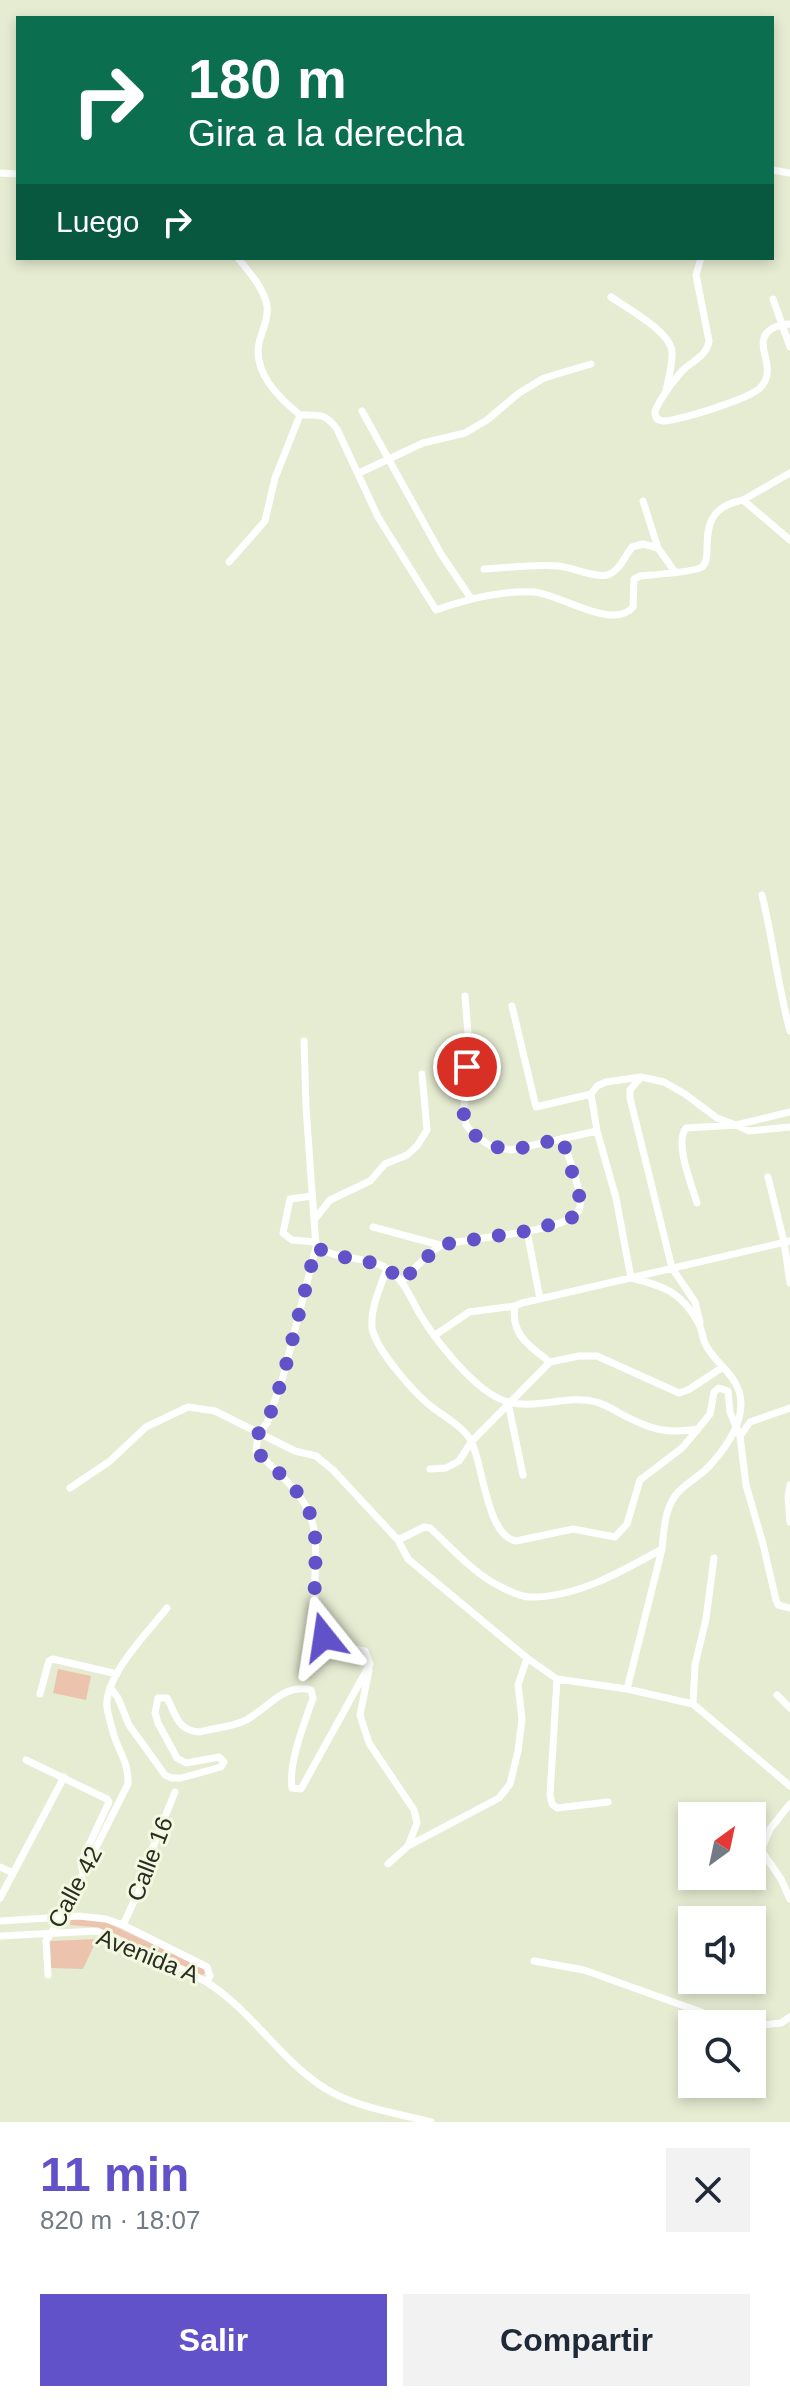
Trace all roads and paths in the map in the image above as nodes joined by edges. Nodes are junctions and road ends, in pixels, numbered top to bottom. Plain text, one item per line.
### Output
1 (242, 260) edge
2 (700, 260) edge
3 (611, 297) dead end
4 (773, 299) dead end
5 (786, 324) edge
6 (790, 347) edge
7 (591, 364) dead end
8 (665, 393) junction
9 (362, 411) dead end
10 (300, 415) junction
11 (389, 459) junction
12 (359, 473) junction
13 (790, 473) edge
14 (743, 500) junction
15 (643, 501) dead end
16 (790, 540) edge
17 (658, 548) junction
18 (229, 562) dead end
19 (484, 569) dead end
20 (675, 572) junction
21 (470, 597) junction
22 (762, 895) dead end
23 (465, 996) dead end
24 (512, 1006) dead end
25 (790, 1031) edge
26 (304, 1041) dead end
27 (422, 1074) dead end
28 (641, 1077) junction
29 (591, 1094) junction
30 (790, 1112) edge
31 (736, 1125) junction
32 (790, 1127) edge
33 (597, 1131) junction
34 (562, 1138) junction
35 (768, 1177) dead end
36 (312, 1196) junction
37 (697, 1203) dead end
38 (313, 1221) junction
39 (373, 1227) dead end
40 (527, 1231) junction
41 (787, 1241) edge
42 (316, 1244) junction
43 (440, 1245) junction
44 (387, 1268) junction
45 (672, 1268) junction
46 (631, 1278) junction
47 (401, 1282) junction
48 (790, 1283) edge
49 (540, 1299) junction
50 (515, 1306) junction
51 (701, 1328) junction
52 (434, 1336) junction
53 (550, 1362) junction
54 (723, 1367) junction
55 (508, 1403) junction
56 (790, 1408) edge
57 (698, 1429) junction
58 (739, 1432) junction
59 (258, 1434) junction
60 (472, 1441) junction
61 (430, 1469) dead end
62 (523, 1475) dead end
63 (790, 1485) edge
64 (70, 1488) dead end
65 (790, 1522) edge
66 (398, 1540) junction
67 (662, 1549) junction
68 (714, 1558) dead end
69 (167, 1608) dead end
70 (790, 1608) edge
71 (527, 1658) junction
72 (370, 1664) junction
73 (117, 1674) junction
74 (557, 1679) junction
75 (110, 1687) junction
76 (627, 1689) junction
77 (40, 1694) dead end
78 (777, 1695) dead end
79 (693, 1704) junction
80 (790, 1708) edge
81 (26, 1760) dead end
82 (64, 1777) junction
83 (790, 1786) edge
84 (175, 1792) dead end
85 (608, 1802) dead end
86 (790, 1804) edge
87 (408, 1846) junction
88 (388, 1864) dead end
89 (0, 1867) edge
90 (13, 1873) junction
91 (83, 1873) junction
92 (0, 1898) edge
93 (790, 1899) edge
94 (61, 1917) junction
95 (0, 1921) edge
96 (123, 1925) junction
97 (52, 1932) junction
98 (0, 1936) edge
99 (534, 1961) dead end
100 (48, 1975) dead end
101 (206, 1982) junction
102 (696, 2010) edge
103 (790, 2017) edge
104 (766, 2025) edge
105 (431, 2122) edge

1 - 10 street
2 - 8 street
3 - 8 street
4 - 5 street
5 - 6 street
5 - 8 street
7 - 11 street
9 - 11 street
10 - 12 street
10 - 18 street
11 - 12 street
11 - 21 street
12 - 21 street
13 - 14 street
14 - 16 street
14 - 20 street
15 - 17 street
17 - 19 street
17 - 20 street
20 - 21 street
22 - 25 street
23 - 34 street
24 - 29 street
26 - 36 street
27 - 38 street
28 - 29 street
28 - 31 street
28 - 45 street
29 - 33 street
30 - 31 street
31 - 32 street
31 - 37 street
33 - 34 street
33 - 46 street
34 - 40 street
35 - 41 street
36 - 38 street
36 - 42 street
38 - 42 street
39 - 43 street
40 - 43 street
40 - 49 street
41 - 45 street
41 - 48 street
42 - 44 street
42 - 59 street
43 - 47 street
44 - 47 street
44 - 60 street
45 - 46 street
45 - 51 street
46 - 49 street
46 - 51 street
47 - 52 street
49 - 50 street
50 - 52 street
50 - 53 street
51 - 54 street
52 - 55 street
53 - 54 street
53 - 55 street
54 - 58 street
55 - 57 street
55 - 60 street
55 - 62 street
56 - 58 street
57 - 58 street
57 - 60 street
58 - 67 street
58 - 70 street
59 - 64 street
59 - 66 street
59 - 72 street
60 - 61 street
63 - 65 street
66 - 67 street
66 - 71 street
67 - 76 street
68 - 79 street
69 - 73 street
71 - 74 street
71 - 87 street
72 - 75 street
72 - 87 street
73 - 75 street
73 - 77 street
74 - 76 street
74 - 85 street
75 - 91 street, Calle 42
76 - 79 street
78 - 80 street
79 - 83 street
81 - 82 street
82 - 90 street
82 - 91 street
84 - 96 street, Calle 16
86 - 93 street
87 - 88 street
89 - 90 street
90 - 92 street
91 - 94 street, Calle 42
94 - 95 street, Avenida A
94 - 96 street, Avenida A
94 - 97 street, Calle 42
96 - 101 street, Avenida A
97 - 98 street, Avenida A
97 - 100 street, Calle 42
97 - 101 street, Avenida A
99 - 102 street
101 - 105 street
103 - 104 street

